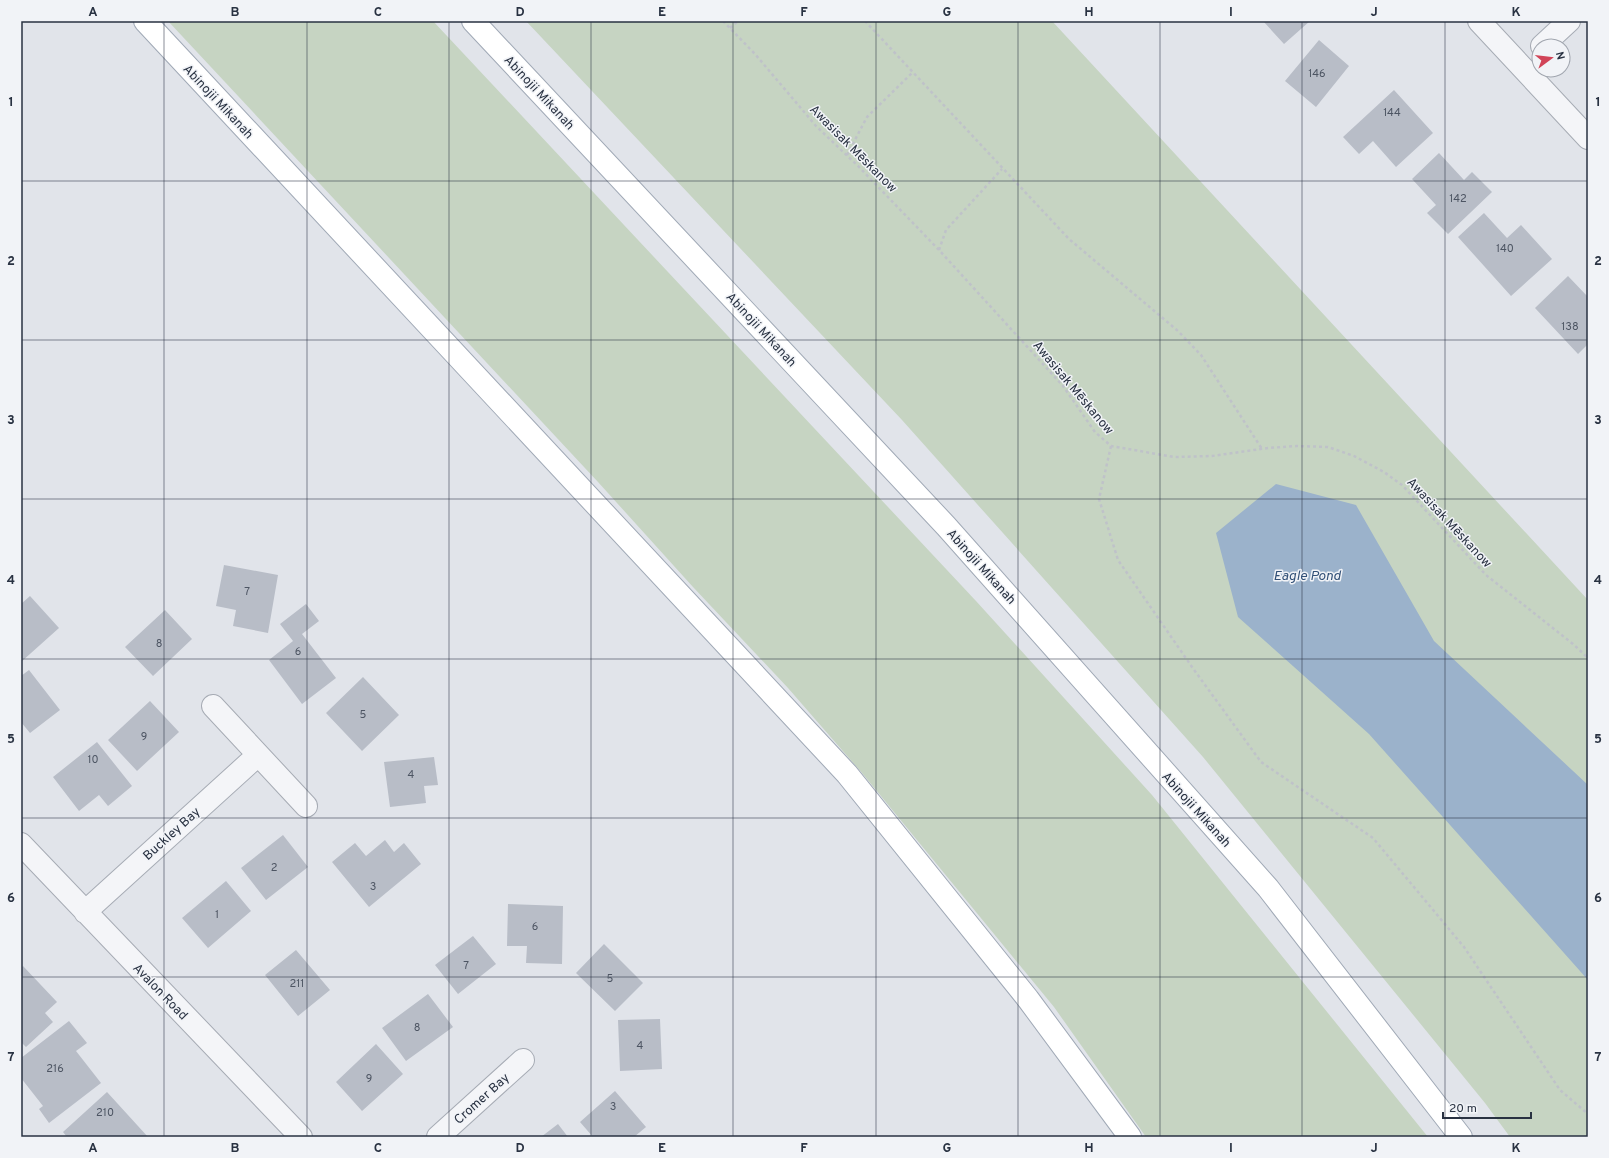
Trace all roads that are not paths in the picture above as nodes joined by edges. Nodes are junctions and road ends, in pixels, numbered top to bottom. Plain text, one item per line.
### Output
1 (145, 21) edge
2 (474, 21) edge
3 (1479, 21) edge
4 (1569, 21) edge
5 (1551, 38) edge
6 (1531, 57) edge
7 (1521, 66) junction
8 (1588, 138) edge
9 (213, 706) dead end
10 (258, 755) junction
11 (306, 806) dead end
12 (21, 844) edge
13 (85, 912) junction
14 (523, 1060) dead end
15 (301, 1137) edge
16 (438, 1137) edge
17 (1130, 1137) edge
18 (1461, 1137) edge

1 - 17 main road, Abinojii Mikanah
2 - 18 main road, Abinojii Mikanah
3 - 7 street
4 - 5 street
6 - 7 street
7 - 8 street
9 - 10 street
10 - 11 street
10 - 13 street, Buckley Bay
12 - 13 street, Avalon Road
13 - 15 street, Avalon Road
14 - 16 street, Cromer Bay

